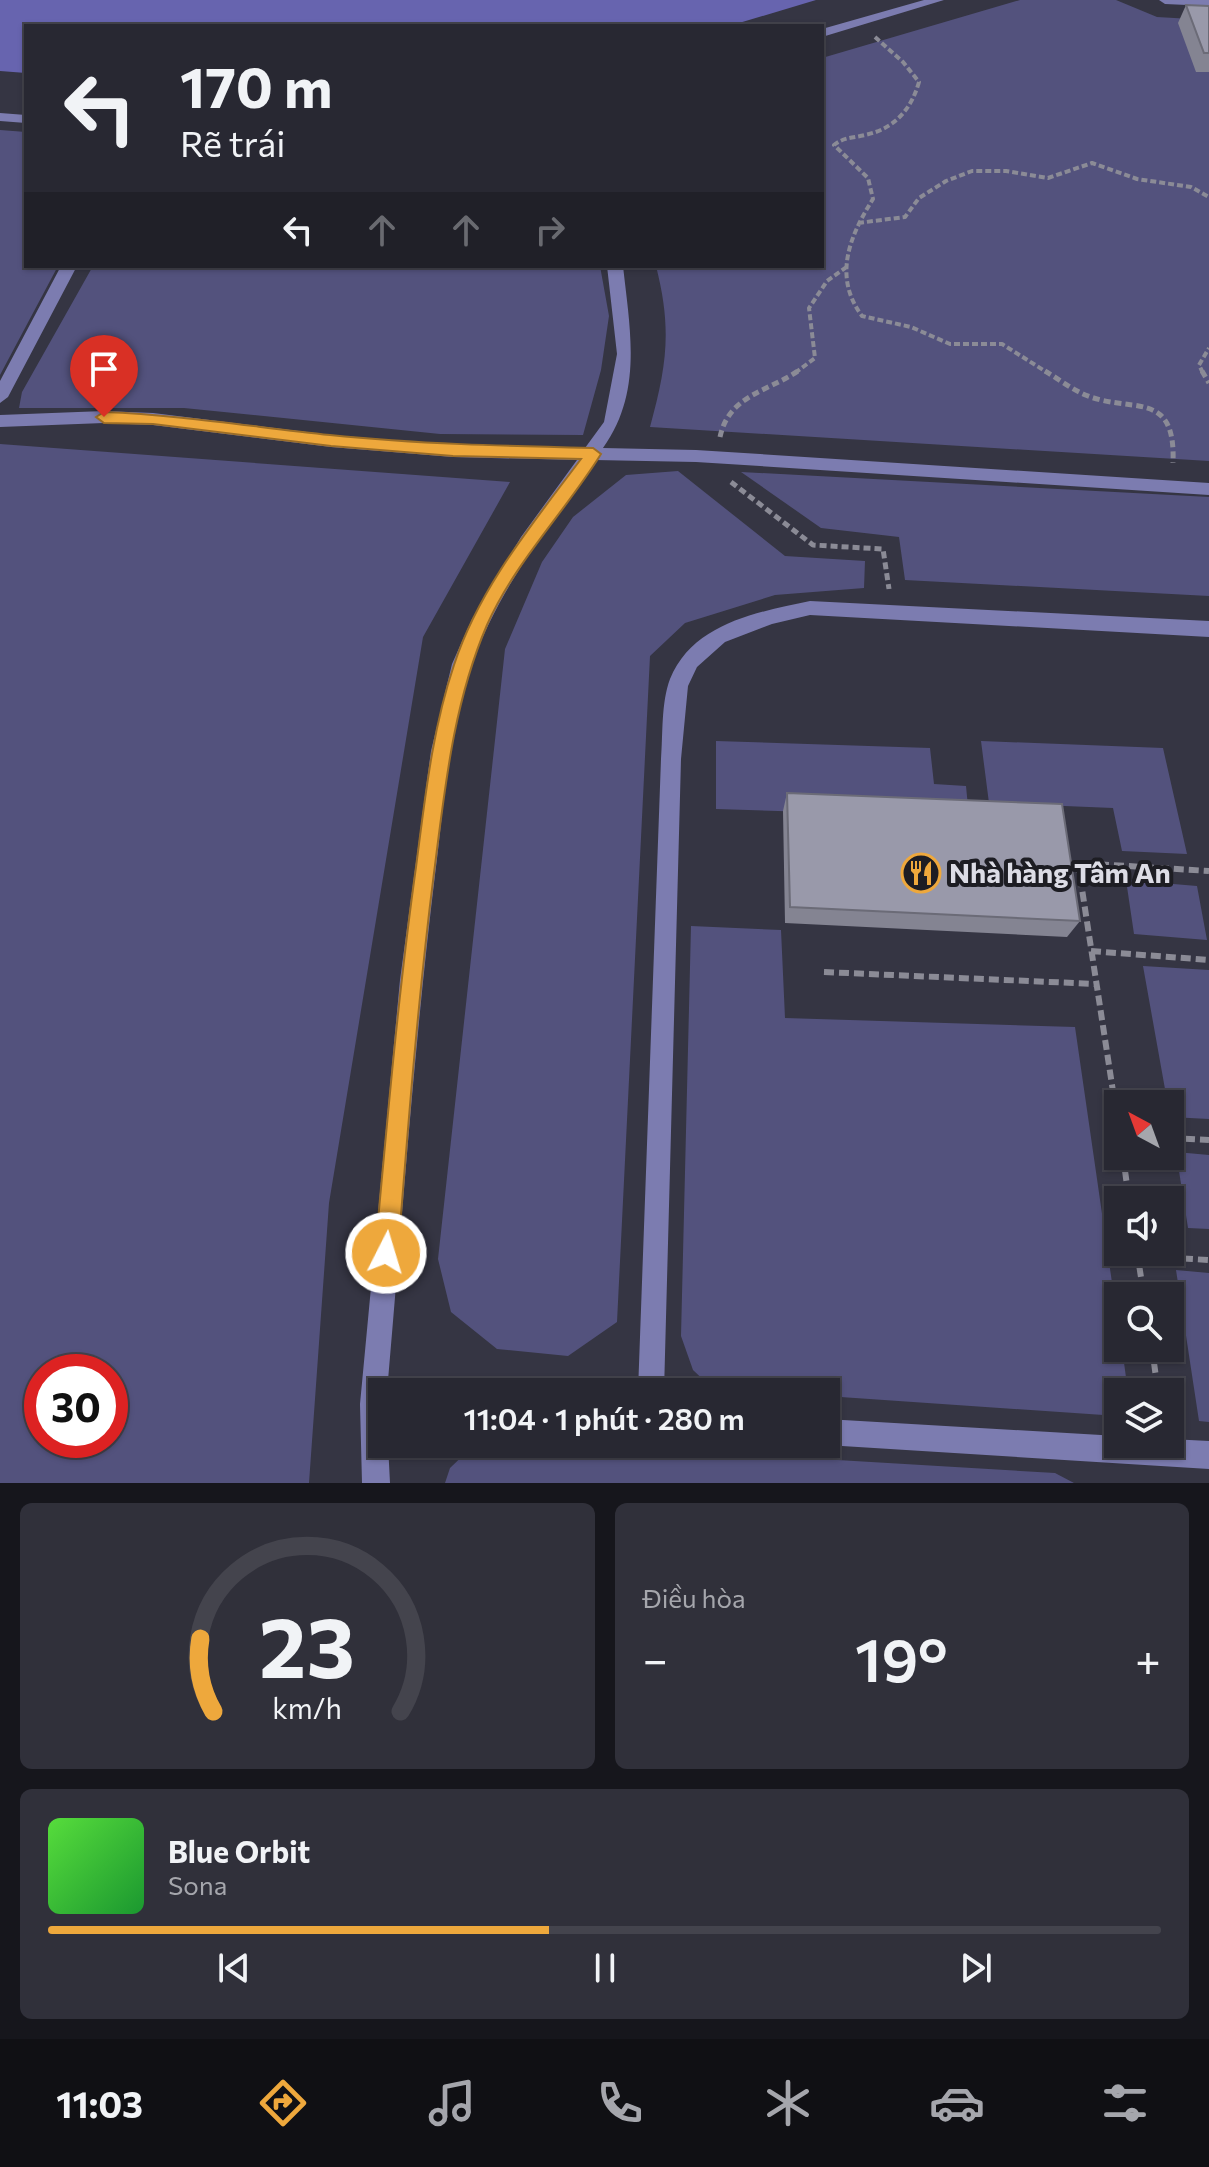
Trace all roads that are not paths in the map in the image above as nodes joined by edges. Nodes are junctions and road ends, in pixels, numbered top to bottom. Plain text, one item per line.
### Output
1 (938, 0) edge
2 (1165, 0) edge
3 (1209, 2) edge
4 (824, 32) edge
5 (0, 117) edge
6 (24, 119) edge
7 (68, 268) edge
8 (615, 268) edge
9 (0, 397) edge
10 (0, 421) edge
11 (593, 454) junction
12 (1209, 489) edge
13 (1209, 629) edge
14 (379, 1378) edge
15 (651, 1378) edge
16 (840, 1433) edge
17 (1209, 1455) edge
18 (376, 1458) edge
19 (376, 1483) edge

1 - 4 street
2 - 3 street
5 - 6 street
7 - 9 street
8 - 11 street
10 - 11 street
11 - 12 street
11 - 14 street
13 - 15 street
16 - 17 street
18 - 19 street

